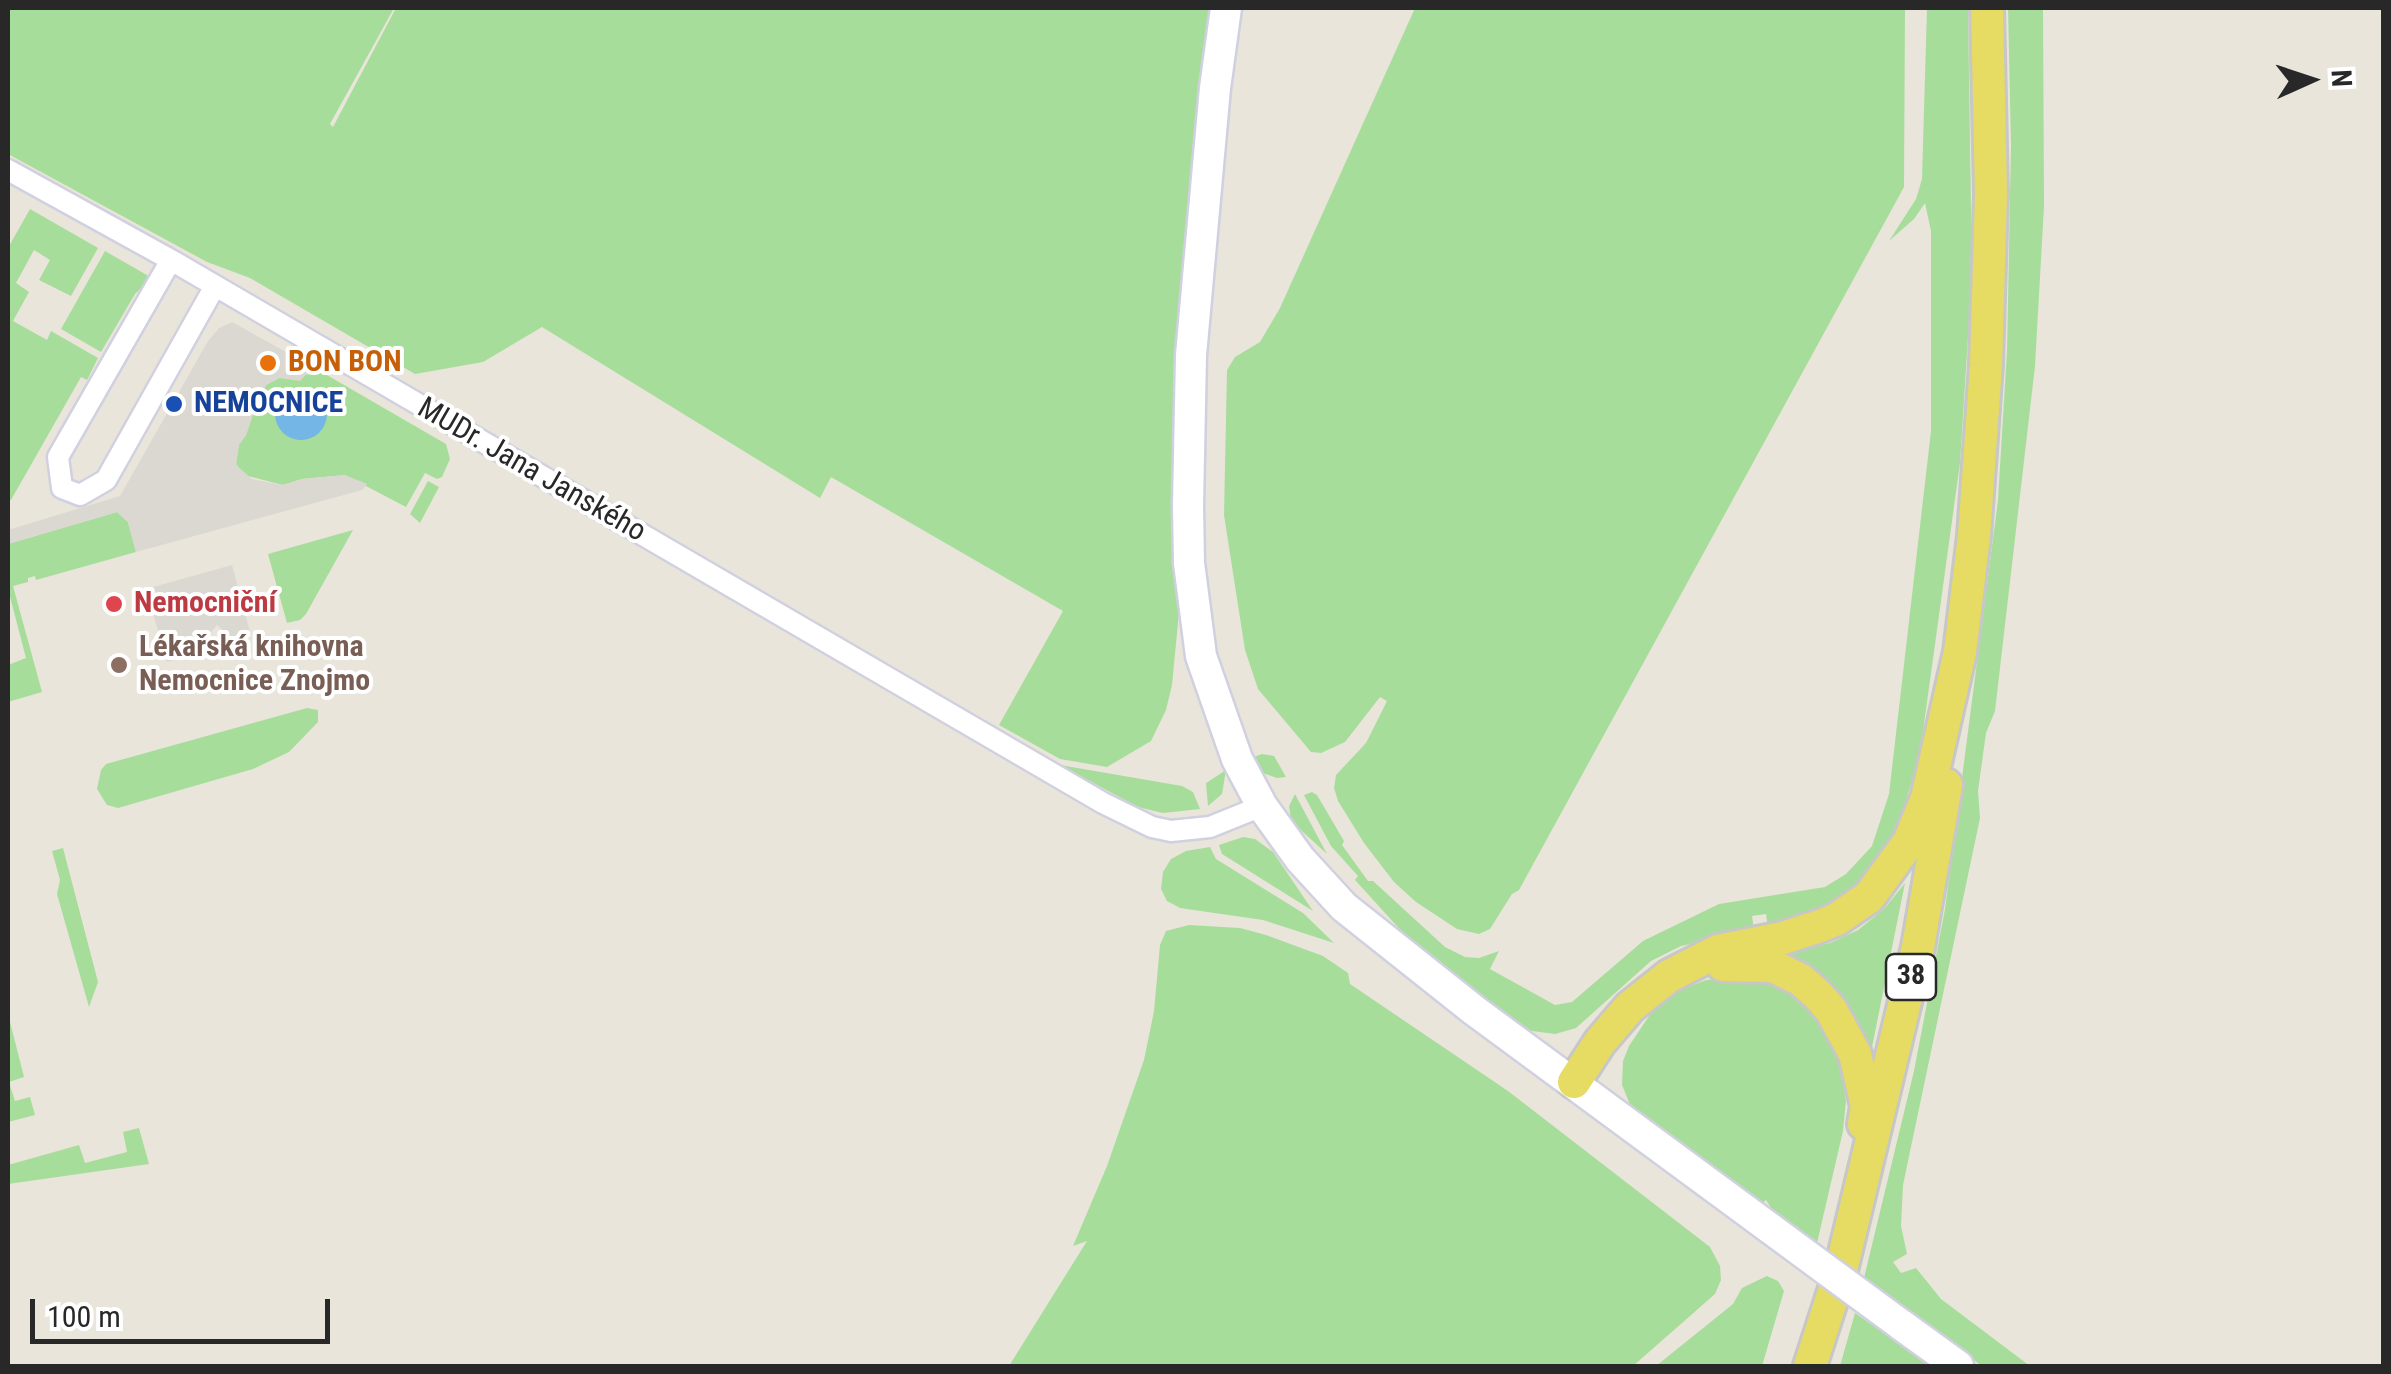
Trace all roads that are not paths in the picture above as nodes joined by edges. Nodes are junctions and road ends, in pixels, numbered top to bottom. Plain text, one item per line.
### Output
1 (1226, 8) edge
2 (1988, 8) edge
3 (8, 170) edge
4 (171, 260) junction
5 (215, 286) junction
6 (1960, 652) junction
7 (1262, 806) junction
8 (1694, 964) junction
9 (1574, 1082) junction
10 (1848, 1235) junction
11 (1832, 1298) junction
12 (1810, 1366) edge
13 (1823, 1366) edge
14 (1958, 1366) edge

1 - 7 main road
2 - 6 main road, 38
3 - 4 street
4 - 5 street, MUDr. Jana Janského
4 - 5 street
5 - 7 street, MUDr. Jana Janského
6 - 8 main road
6 - 10 main road, 38
7 - 9 main road
8 - 9 main road
8 - 10 main road
9 - 14 main road, bridge
10 - 11 main road, 38
11 - 12 main road, 38
11 - 13 main road

